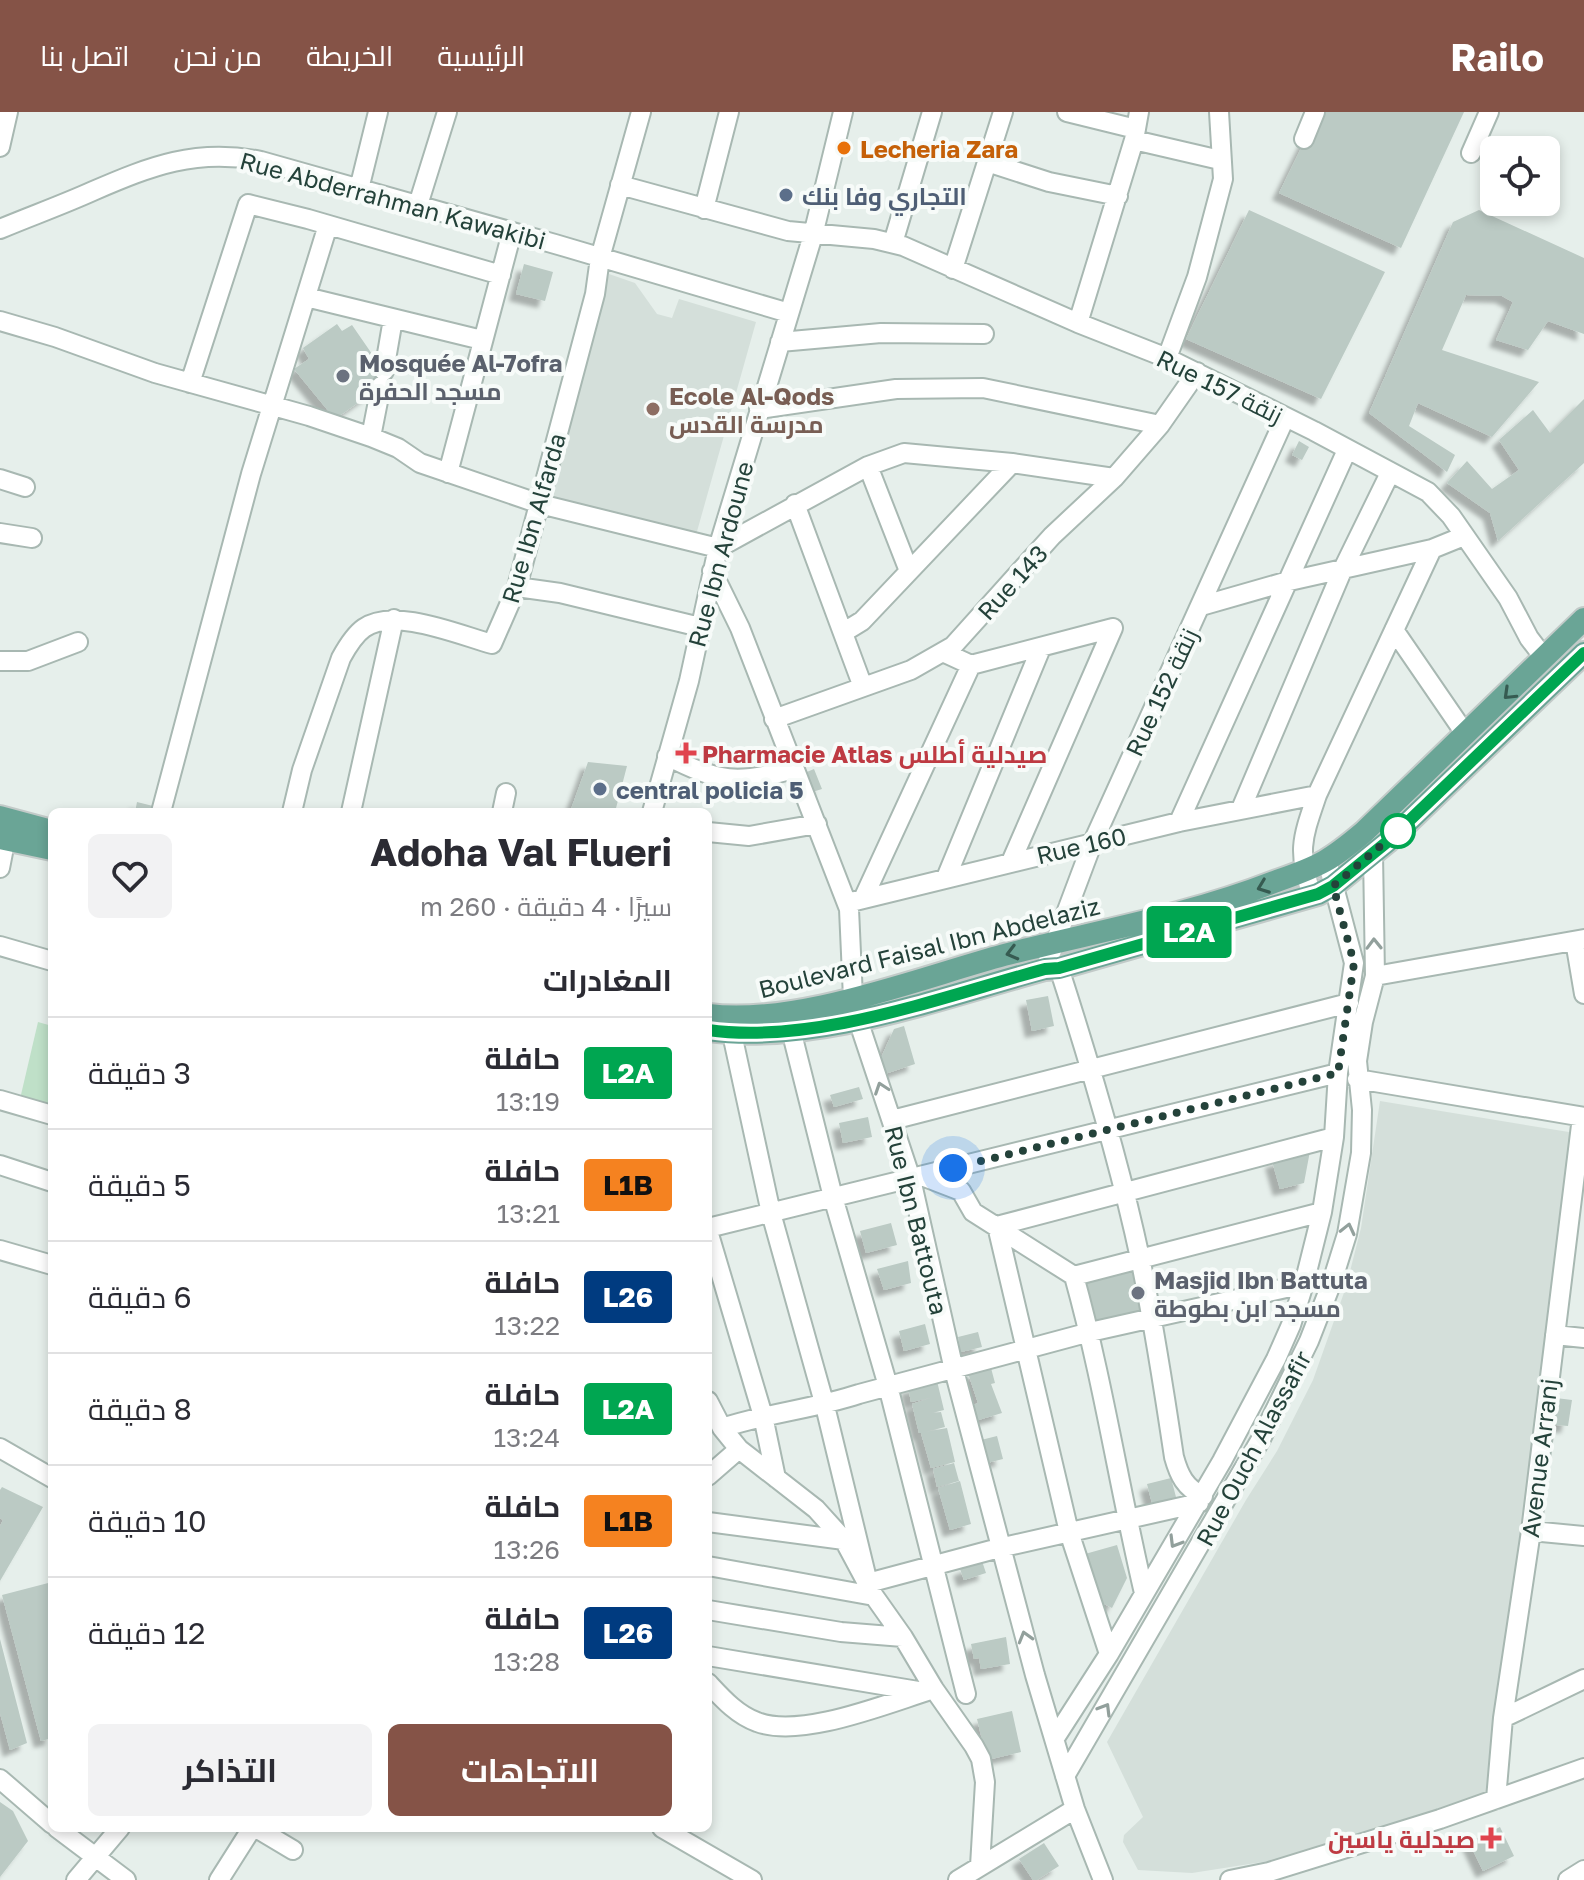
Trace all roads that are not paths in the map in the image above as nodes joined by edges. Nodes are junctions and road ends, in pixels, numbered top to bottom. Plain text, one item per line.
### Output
1 (8, 112) edge
2 (378, 112) edge
3 (641, 112) edge
4 (729, 112) edge
5 (843, 112) edge
6 (932, 112) edge
7 (1003, 112) edge
8 (1067, 112) edge
9 (1219, 112) edge
10 (1315, 112) edge
11 (1489, 112) edge
12 (446, 117) edge
13 (1136, 127) edge
14 (1304, 139) dead end
15 (0, 147) edge
16 (1471, 153) dead end
17 (987, 162) junction
18 (1222, 169) junction
19 (620, 185) junction
20 (359, 189) junction
21 (1118, 196) junction
22 (418, 205) junction
23 (704, 209) junction
24 (328, 225) junction
25 (0, 229) edge
26 (512, 232) junction
27 (813, 235) junction
28 (893, 243) junction
29 (600, 258) junction
30 (953, 269) junction
31 (501, 275) junction
32 (306, 297) junction
33 (789, 313) junction
34 (393, 319) junction
35 (0, 321) edge
36 (1078, 323) junction
37 (984, 334) dead end
38 (482, 340) junction
39 (780, 342) junction
40 (1167, 358) junction
41 (1197, 372) junction
42 (190, 383) junction
43 (272, 405) junction
44 (759, 409) junction
45 (1285, 418) junction
46 (1160, 425) junction
47 (371, 437) junction
48 (1347, 450) junction
49 (1012, 463) junction
50 (868, 466) junction
51 (448, 473) junction
52 (1390, 473) junction
53 (1114, 478) junction
54 (0, 479) edge
55 (25, 487) dead end
56 (540, 504) junction
57 (795, 504) junction
58 (0, 533) edge
59 (1464, 536) junction
60 (32, 538) dead end
61 (718, 548) junction
62 (1432, 549) junction
63 (712, 571) junction
64 (909, 571) junction
65 (1342, 571) junction
66 (1285, 582) junction
67 (517, 587) junction
68 (1201, 606) junction
69 (394, 619) junction
70 (1584, 619) edge
71 (700, 627) junction
72 (1394, 630) junction
73 (844, 632) junction
74 (78, 642) dead end
75 (1041, 648) junction
76 (945, 653) junction
77 (1584, 653) edge
78 (1545, 659) junction
79 (0, 661) edge
80 (971, 665) junction
81 (863, 687) junction
82 (774, 719) junction
83 (1466, 735) junction
84 (667, 756) junction
85 (793, 769) junction
86 (506, 793) dead end
87 (1317, 795) junction
88 (162, 808) edge
89 (293, 808) edge
90 (352, 808) edge
91 (503, 808) edge
92 (653, 808) edge
93 (1241, 809) junction
94 (1179, 822) junction
95 (817, 824) junction
96 (4, 829) edge
97 (48, 831) edge
98 (712, 832) edge
99 (1092, 844) junction
100 (48, 847) edge
101 (1373, 854) junction
102 (1327, 860) junction
103 (1011, 862) junction
104 (0, 868) edge
105 (1303, 871) junction
106 (946, 878) junction
107 (1333, 886) junction
108 (1312, 896) junction
109 (855, 901) junction
110 (1580, 940) edge
111 (1056, 942) junction
112 (0, 946) edge
113 (48, 960) edge
114 (1052, 969) junction
115 (1375, 976) junction
116 (1584, 994) edge
117 (1349, 1003) junction
118 (856, 1009) junction
119 (712, 1015) edge
120 (791, 1030) junction
121 (712, 1031) edge
122 (732, 1034) junction
123 (1091, 1068) junction
124 (1338, 1073) junction
125 (1357, 1079) junction
126 (0, 1100) edge
127 (48, 1114) edge
128 (1583, 1117) edge
129 (892, 1120) junction
130 (1108, 1129) junction
131 (1334, 1137) junction
132 (0, 1165) edge
133 (916, 1178) junction
134 (48, 1181) edge
135 (1124, 1192) junction
136 (833, 1197) junction
137 (1322, 1212) junction
138 (771, 1213) junction
139 (997, 1226) junction
140 (712, 1229) edge
141 (712, 1244) edge
142 (0, 1250) edge
143 (1564, 1251) junction
144 (1584, 1253) edge
145 (1140, 1258) junction
146 (48, 1264) edge
147 (1074, 1276) junction
148 (1304, 1284) junction
149 (1152, 1318) junction
150 (1090, 1332) junction
151 (1555, 1335) junction
152 (1584, 1338) edge
153 (1028, 1349) junction
154 (954, 1370) junction
155 (888, 1386) junction
156 (825, 1406) junction
157 (712, 1409) edge
158 (763, 1416) junction
159 (722, 1428) junction
160 (0, 1449) edge
161 (739, 1449) junction
162 (712, 1472) edge
163 (48, 1476) edge
164 (776, 1478) junction
165 (1201, 1499) junction
166 (1127, 1521) junction
167 (712, 1523) edge
168 (1531, 1531) junction
169 (1069, 1532) junction
170 (1584, 1536) edge
171 (844, 1540) junction
172 (999, 1548) junction
173 (712, 1567) edge
174 (934, 1567) junction
175 (871, 1589) junction
176 (1144, 1593) junction
177 (712, 1611) edge
178 (903, 1637) junction
179 (1109, 1654) junction
180 (712, 1657) edge
181 (1584, 1679) edge
182 (712, 1687) edge
183 (929, 1691) junction
184 (966, 1694) dead end
185 (1503, 1718) junction
186 (1055, 1738) junction
187 (1582, 1773) edge
188 (1065, 1776) junction
189 (0, 1779) edge
190 (1496, 1799) junction
191 (1075, 1809) junction
192 (48, 1821) edge
193 (62, 1832) edge
194 (117, 1832) edge
195 (251, 1832) edge
196 (261, 1832) edge
197 (669, 1832) edge
198 (293, 1850) dead end
199 (95, 1858) junction
200 (980, 1866) junction
201 (1584, 1870) edge
202 (76, 1880) edge
203 (126, 1880) edge
204 (219, 1880) edge
205 (750, 1880) edge
206 (958, 1880) edge
207 (1103, 1880) edge
208 (1230, 1880) edge
209 (1568, 1880) edge

1 - 15 street
2 - 20 street
3 - 19 street, Rue Ibn Alfarda
4 - 23 street
5 - 27 street, Rue Ibn Ardoune
6 - 28 street
7 - 17 street
8 - 13 street
9 - 18 street
10 - 14 street
11 - 16 street
12 - 22 street
13 - 18 street
13 - 21 street
17 - 21 street
17 - 30 street
18 - 40 street
19 - 23 street, Rue 157 زنقة
19 - 29 street, Rue Ibn Alfarda
20 - 22 street, Rue Abderrahman Kawakibi
20 - 25 street, Rue Abderrahman Kawakibi
21 - 36 street
22 - 26 street, Rue Abderrahman Kawakibi
23 - 27 street, Rue 157 زنقة
24 - 31 street
24 - 32 street
24 - 42 street
26 - 29 street, Rue Abderrahman Kawakibi
26 - 31 street
27 - 28 street, Rue 157 زنقة
27 - 33 street, Rue Ibn Ardoune
28 - 30 street, Rue 157 زنقة
29 - 33 street, Rue Abderrahman Kawakibi
29 - 56 street, Rue Ibn Alfarda
30 - 36 street, Rue 157 زنقة
31 - 38 street
32 - 34 street
32 - 43 street
33 - 39 street, Rue Ibn Ardoune
34 - 38 street
34 - 47 street
35 - 42 street
36 - 40 street, Rue 157 زنقة
37 - 39 street
38 - 51 street
39 - 44 street, Rue Ibn Ardoune
40 - 41 street, Rue 157 زنقة
41 - 45 street, Rue 157 زنقة
41 - 46 street, Rue 143
42 - 43 street
43 - 47 street
43 - 88 street
44 - 46 street
44 - 61 street, Rue Ibn Ardoune
45 - 48 street, Rue 157 زنقة
45 - 68 street, Rue 152 زنقة
46 - 53 street, Rue 143
47 - 51 street
48 - 52 street, Rue 157 زنقة
48 - 66 street
49 - 50 street
49 - 53 street
49 - 64 street
50 - 57 street
50 - 64 street
51 - 56 street
52 - 59 street, Rue 157 زنقة
52 - 65 street
53 - 76 street, Rue 143
54 - 55 street
56 - 61 street
56 - 67 street, Rue Ibn Alfarda
57 - 61 street
57 - 73 street
58 - 60 street
59 - 62 street
59 - 78 street, Rue 157 زنقة
61 - 63 street, Rue Ibn Ardoune
62 - 65 street
62 - 72 street
63 - 71 street, Rue Ibn Ardoune
63 - 82 street, Rue Ibn Battouta
64 - 73 street
65 - 66 street
65 - 93 street
66 - 68 street
66 - 94 street
67 - 69 street, Rue Ibn Alfarda
67 - 71 street
68 - 99 street, Rue 152 زنقة
69 - 89 street
69 - 90 street
70 - 78 main road, Boulevard Faisal Ibn Abdelaziz
71 - 84 street, Rue Ibn Ardoune
72 - 83 street
72 - 87 street
73 - 81 street
74 - 79 street
75 - 80 street
75 - 103 street
75 - 106 street
76 - 80 street
76 - 81 street, Rue 143
77 - 101 main road, Boulevard Faisal Ibn Abdelaziz
78 -> 83 main road, Boulevard Faisal Ibn Abdelaziz
80 - 109 street
81 - 82 street, Rue 143
82 - 85 street, Rue Ibn Battouta
83 - 102 main road, Boulevard Faisal Ibn Abdelaziz
84 - 85 street
84 - 92 street, Rue Ibn Ardoune
85 - 95 street, Rue Ibn Battouta
86 - 91 street
87 - 93 street, Rue 160
87 - 105 street
93 - 94 street, Rue 160
94 - 99 street, Rue 160
95 - 98 street
95 - 109 street, Rue Ibn Battouta
96 - 97 main road
96 - 100 main road
96 - 104 street
99 - 103 street, Rue 160
99 - 111 street, Rue 152 زنقة
101 - 107 main road, Boulevard Faisal Ibn Abdelaziz
115 -> 101 street, Rue Ouch Alassafir
102 - 105 main road, Boulevard Faisal Ibn Abdelaziz
102 - 107 street, Rue Ouch Alassafir
103 - 106 street, Rue 160
105 - 108 street
105 -> 111 main road, Boulevard Faisal Ibn Abdelaziz
106 - 109 street, Rue 160
107 - 108 main road, Boulevard Faisal Ibn Abdelaziz
107 - 117 street, Rue Ouch Alassafir
108 - 114 main road, Boulevard Faisal Ibn Abdelaziz
109 - 118 street, Rue Ibn Battouta
110 - 115 street
110 - 116 street
111 - 114 street, Rue 152 زنقة
111 -> 118 main road, Boulevard Faisal Ibn Abdelaziz
112 - 113 street
114 - 118 main road, Boulevard Faisal Ibn Abdelaziz
114 - 123 street
115 - 125 street, Rue Ouch Alassafir
117 - 123 street
117 - 124 street, Rue Ouch Alassafir
118 - 119 main road, Boulevard Faisal Ibn Abdelaziz
118 - 120 main road, Boulevard Faisal Ibn Abdelaziz
129 -> 118 street, Rue Ibn Battouta
120 - 122 main road, Boulevard Faisal Ibn Abdelaziz
120 - 136 street
121 - 122 main road, Boulevard Faisal Ibn Abdelaziz
122 - 138 street
123 - 129 street
123 - 130 street
124 - 130 street
124 - 131 street, Rue Ouch Alassafir
125 - 128 street
188 -> 125 street, Rue Ouch Alassafir
126 - 127 street
128 - 143 street, Avenue Arranj
129 - 133 street, Rue Ibn Battouta
130 - 133 street
130 - 135 street
131 - 135 street
131 - 137 street, Rue Ouch Alassafir
132 - 134 street
133 - 136 street
133 - 139 street
133 - 154 street, Rue Ibn Battouta
135 - 139 street
135 - 145 street
136 - 138 street
136 - 155 street
137 - 145 street
137 - 148 street, Rue Ouch Alassafir
138 - 140 street
138 - 156 street
139 - 147 street
139 - 153 street
141 - 158 street
142 - 146 street
143 - 144 street
143 - 151 street, Avenue Arranj
145 - 147 street
145 - 149 street
147 - 150 street
148 - 149 street
148 - 165 street, Rue Ouch Alassafir
149 - 150 street
149 - 165 street
150 - 153 street
150 - 166 street
151 - 152 street
151 - 168 street, Avenue Arranj
153 - 154 street
153 - 169 street
154 - 155 street
154 - 172 street, Rue Ibn Battouta
155 - 156 street
155 - 174 street
156 - 158 street
156 - 175 street
157 - 159 street
158 - 159 street
158 - 164 street
159 - 161 street
160 - 163 street
161 - 162 street
161 - 164 street
164 - 171 street
165 - 166 street
165 -> 176 street, Rue Ouch Alassafir
166 - 169 street
166 - 176 street
167 - 171 street
168 - 170 street
168 - 185 street, Avenue Arranj
169 - 172 street
169 - 179 street
171 - 175 street
172 - 174 street
186 -> 172 street, Rue Ibn Battouta
173 - 175 street
174 - 175 street
174 - 184 street
175 - 178 street
176 - 179 street, Rue Ouch Alassafir
177 - 178 street
178 - 183 street
179 - 186 street, Rue Ouch Alassafir
180 - 183 street
181 - 185 street
182 - 183 street
183 - 200 street
185 - 190 street, Avenue Arranj
186 - 188 street, Rue Ibn Battouta
187 - 190 street
188 - 191 street, Rue Ibn Battouta
189 - 192 street
190 - 208 street
191 - 200 street
191 - 207 street, Rue Ibn Battouta
193 - 199 street
194 - 199 street
195 - 204 street
196 - 198 street
197 - 205 street
199 - 202 street
199 - 203 street
200 - 206 street
201 - 209 street

